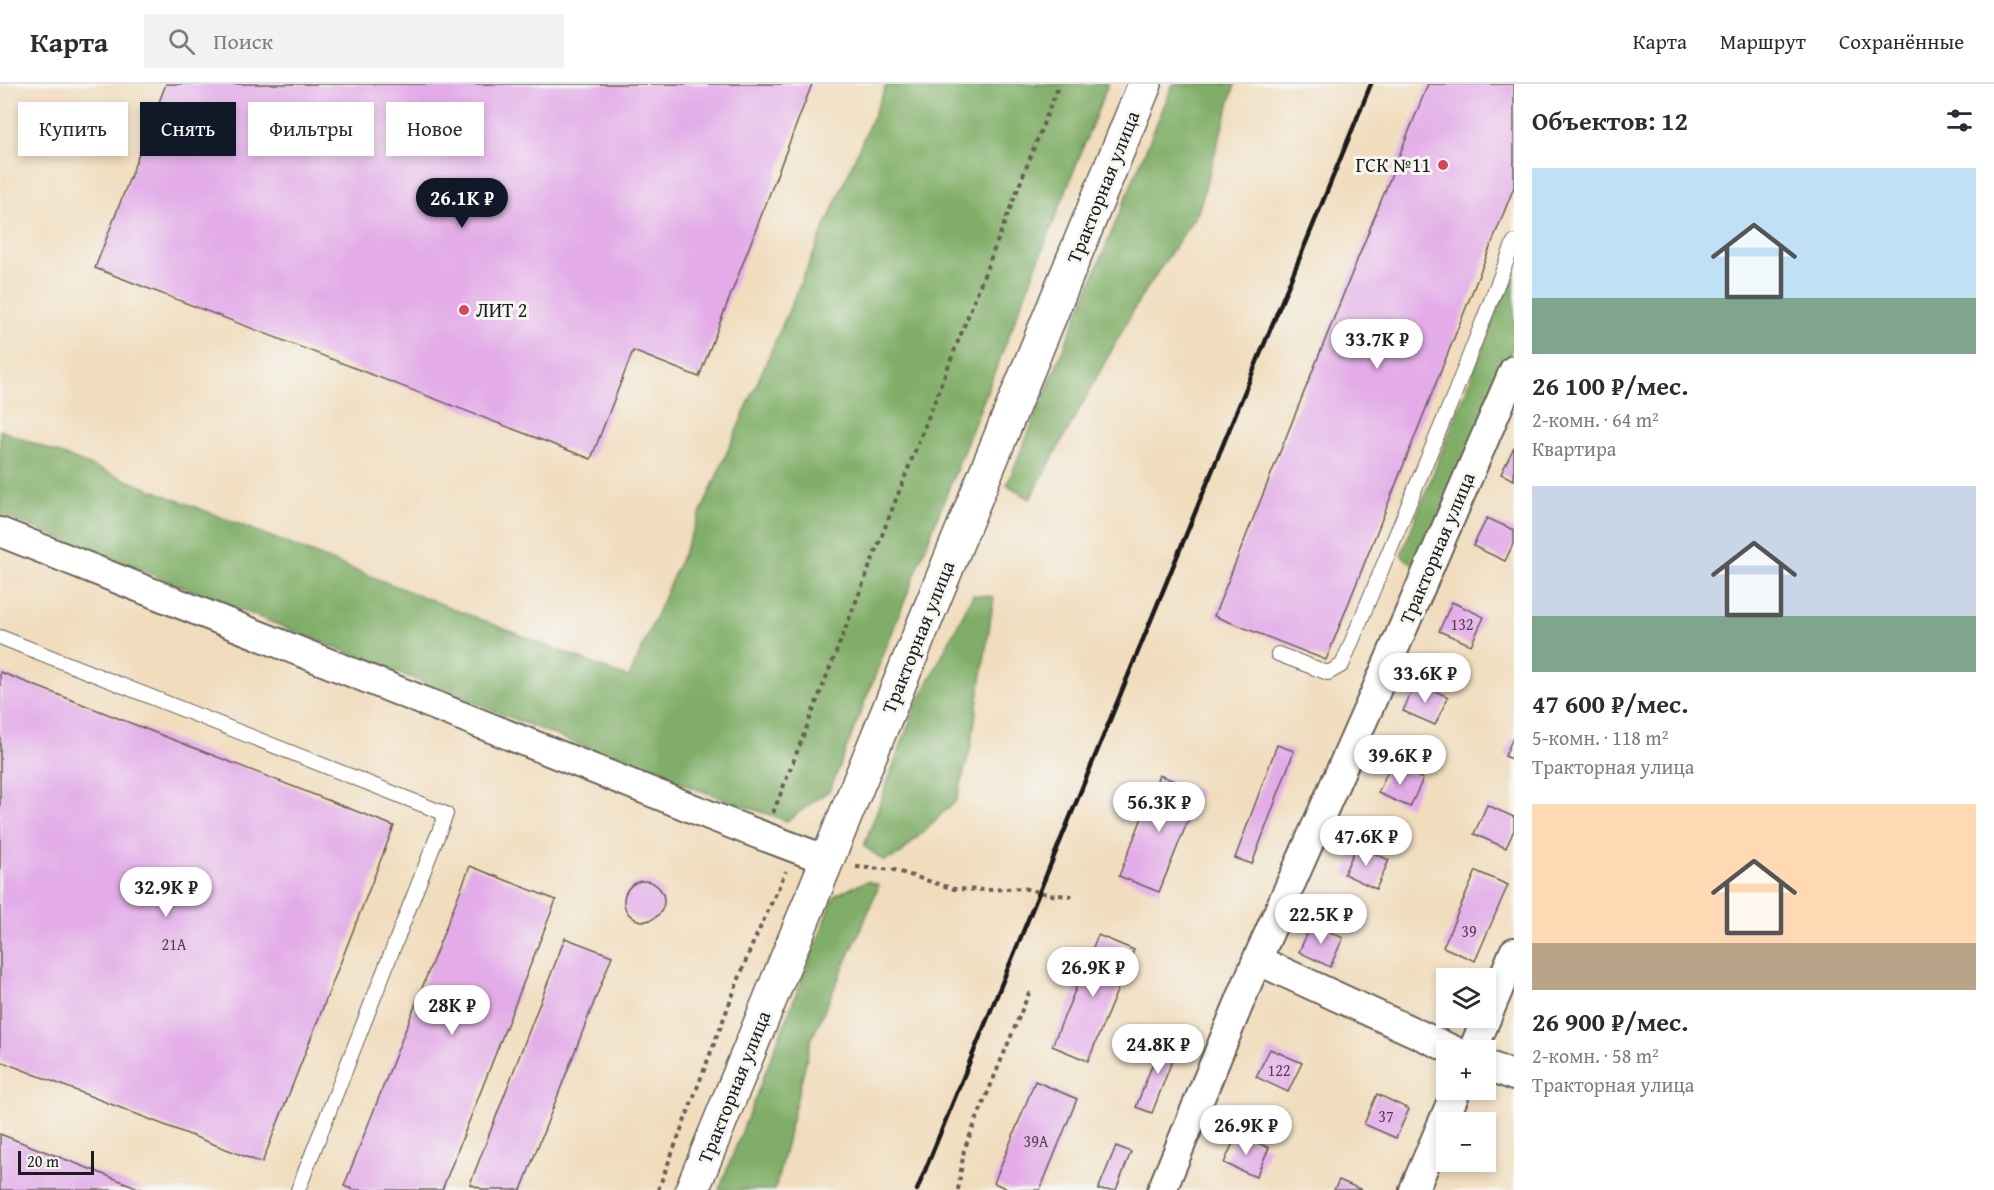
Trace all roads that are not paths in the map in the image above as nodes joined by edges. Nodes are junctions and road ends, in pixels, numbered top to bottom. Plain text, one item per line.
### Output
1 (1145, 84) edge
2 (1514, 242) edge
3 (1514, 370) edge
4 (0, 532) edge
5 (0, 638) edge
6 (1278, 654) dead end
7 (827, 860) junction
8 (1514, 952) edge
9 (1257, 960) junction
10 (1477, 1040) edge
11 (1436, 1042) edge
12 (1496, 1069) edge
13 (1514, 1076) edge
14 (1452, 1100) edge
15 (298, 1190) edge
16 (692, 1190) edge
17 (1162, 1190) edge
18 (1414, 1190) edge

1 - 7 street, Тракторная улица
2 - 6 lane
3 - 9 street, Тракторная улица
4 - 7 street
5 - 15 lane
7 - 16 street, Тракторная улица
8 - 10 street
9 - 11 street
9 - 17 street, Тракторная улица
12 - 13 street
14 - 18 street

